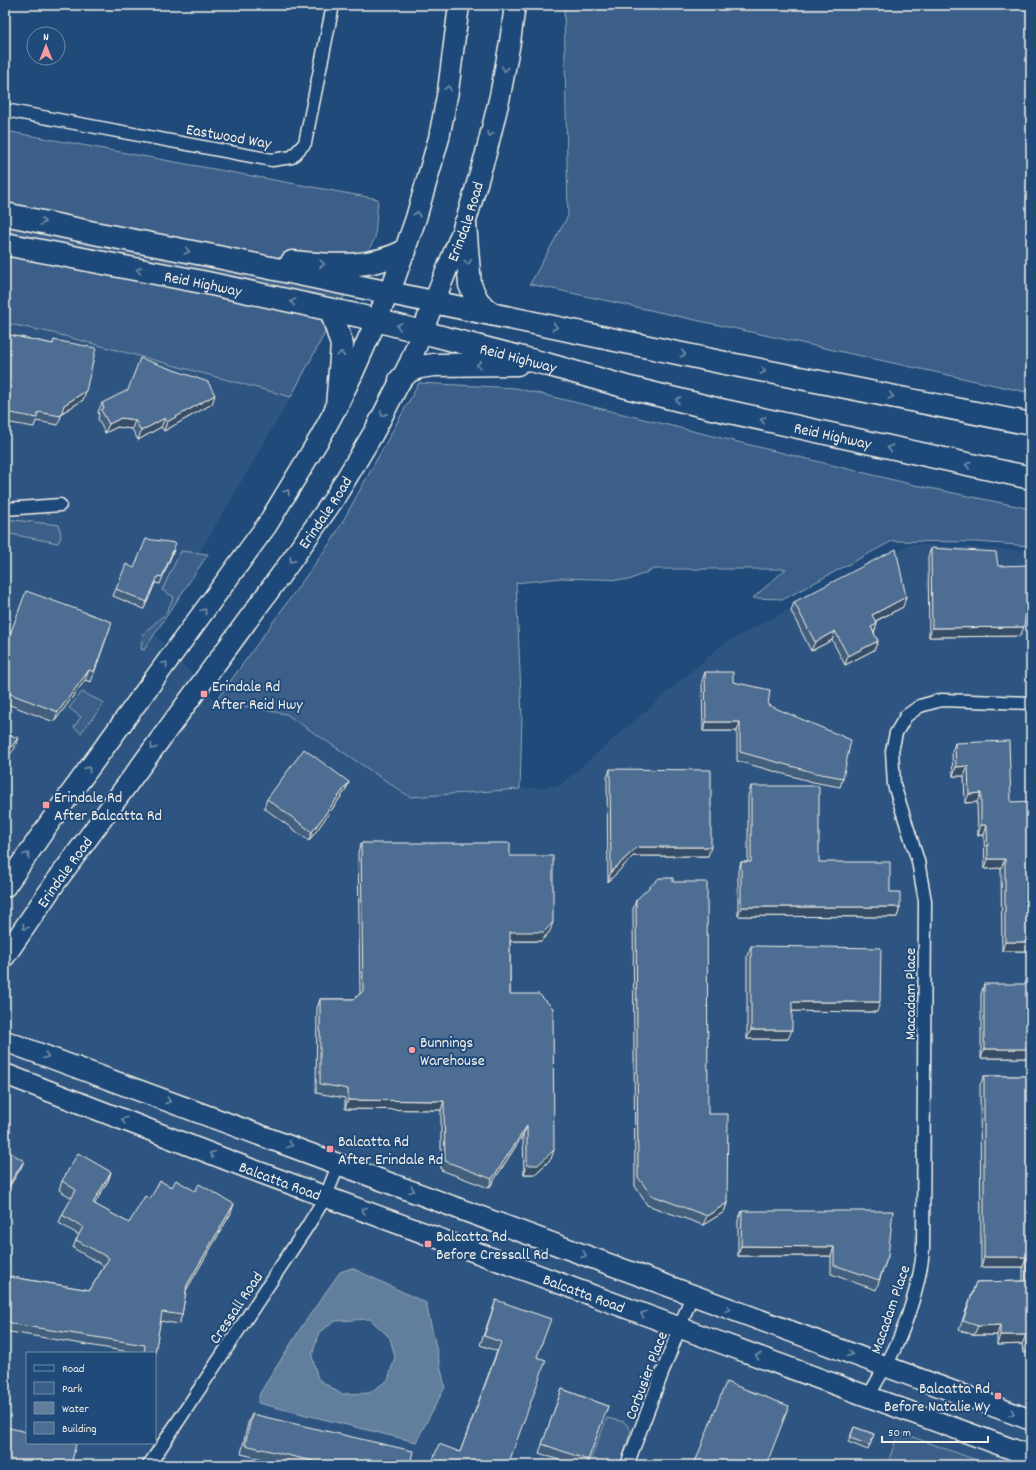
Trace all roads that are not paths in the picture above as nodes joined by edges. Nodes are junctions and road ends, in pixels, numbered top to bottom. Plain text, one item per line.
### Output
1 (333, 5) edge
2 (459, 5) edge
3 (515, 5) edge
4 (5, 110) edge
5 (5, 214) edge
6 (465, 224) junction
7 (5, 244) edge
8 (405, 251) junction
9 (213, 256) junction
10 (388, 294) junction
11 (433, 303) junction
12 (331, 310) junction
13 (493, 314) junction
14 (377, 320) junction
15 (422, 331) junction
16 (546, 364) junction
17 (400, 380) junction
18 (337, 406) junction
19 (1031, 424) edge
20 (1031, 478) edge
21 (60, 505) dead end
22 (5, 508) edge
23 (1031, 703) edge
24 (5, 887) edge
25 (5, 956) edge
26 (7, 1040) edge
27 (5, 1074) edge
28 (339, 1163) junction
29 (326, 1196) junction
30 (692, 1295) junction
31 (680, 1328) junction
32 (885, 1367) junction
33 (868, 1397) junction
34 (1031, 1420) edge
35 (1031, 1456) edge
36 (149, 1465) edge
37 (627, 1465) edge

1 - 4 street, Eastwood Way
8 -> 2 main road
3 -> 6 main road, Erindale Road
5 -> 9 highway, Reid Highway
6 - 11 main road, Erindale Road
6 -> 13 highway
12 -> 7 highway, Reid Highway
9 -> 8 highway
8 - 10 main road
9 - 10 highway, Reid Highway
10 - 11 highway, Reid Highway
10 - 14 main road
11 - 13 highway, Reid Highway
11 - 15 main road, Erindale Road
12 - 14 highway, Reid Highway
18 -> 12 highway
13 -> 19 highway, Reid Highway
15 -> 14 highway, Reid Highway
14 - 18 main road
15 - 16 highway, Reid Highway
15 - 17 main road, Erindale Road
16 -> 17 highway
20 -> 16 highway, Reid Highway
17 -> 25 main road, Erindale Road
24 -> 18 main road
21 - 22 street
23 - 32 street, Macadam Place
26 -> 28 main road
29 -> 27 main road, Balcatta Road
28 - 29 street, Cressall Road
28 -> 30 main road
31 -> 29 main road, Balcatta Road
29 - 36 street, Cressall Road
30 - 31 street, Corbusier Place
30 -> 32 main road
33 -> 31 main road, Balcatta Road
31 - 37 street, Corbusier Place
32 - 33 street, Macadam Place
32 -> 34 main road
33 - 35 main road, Balcatta Road

